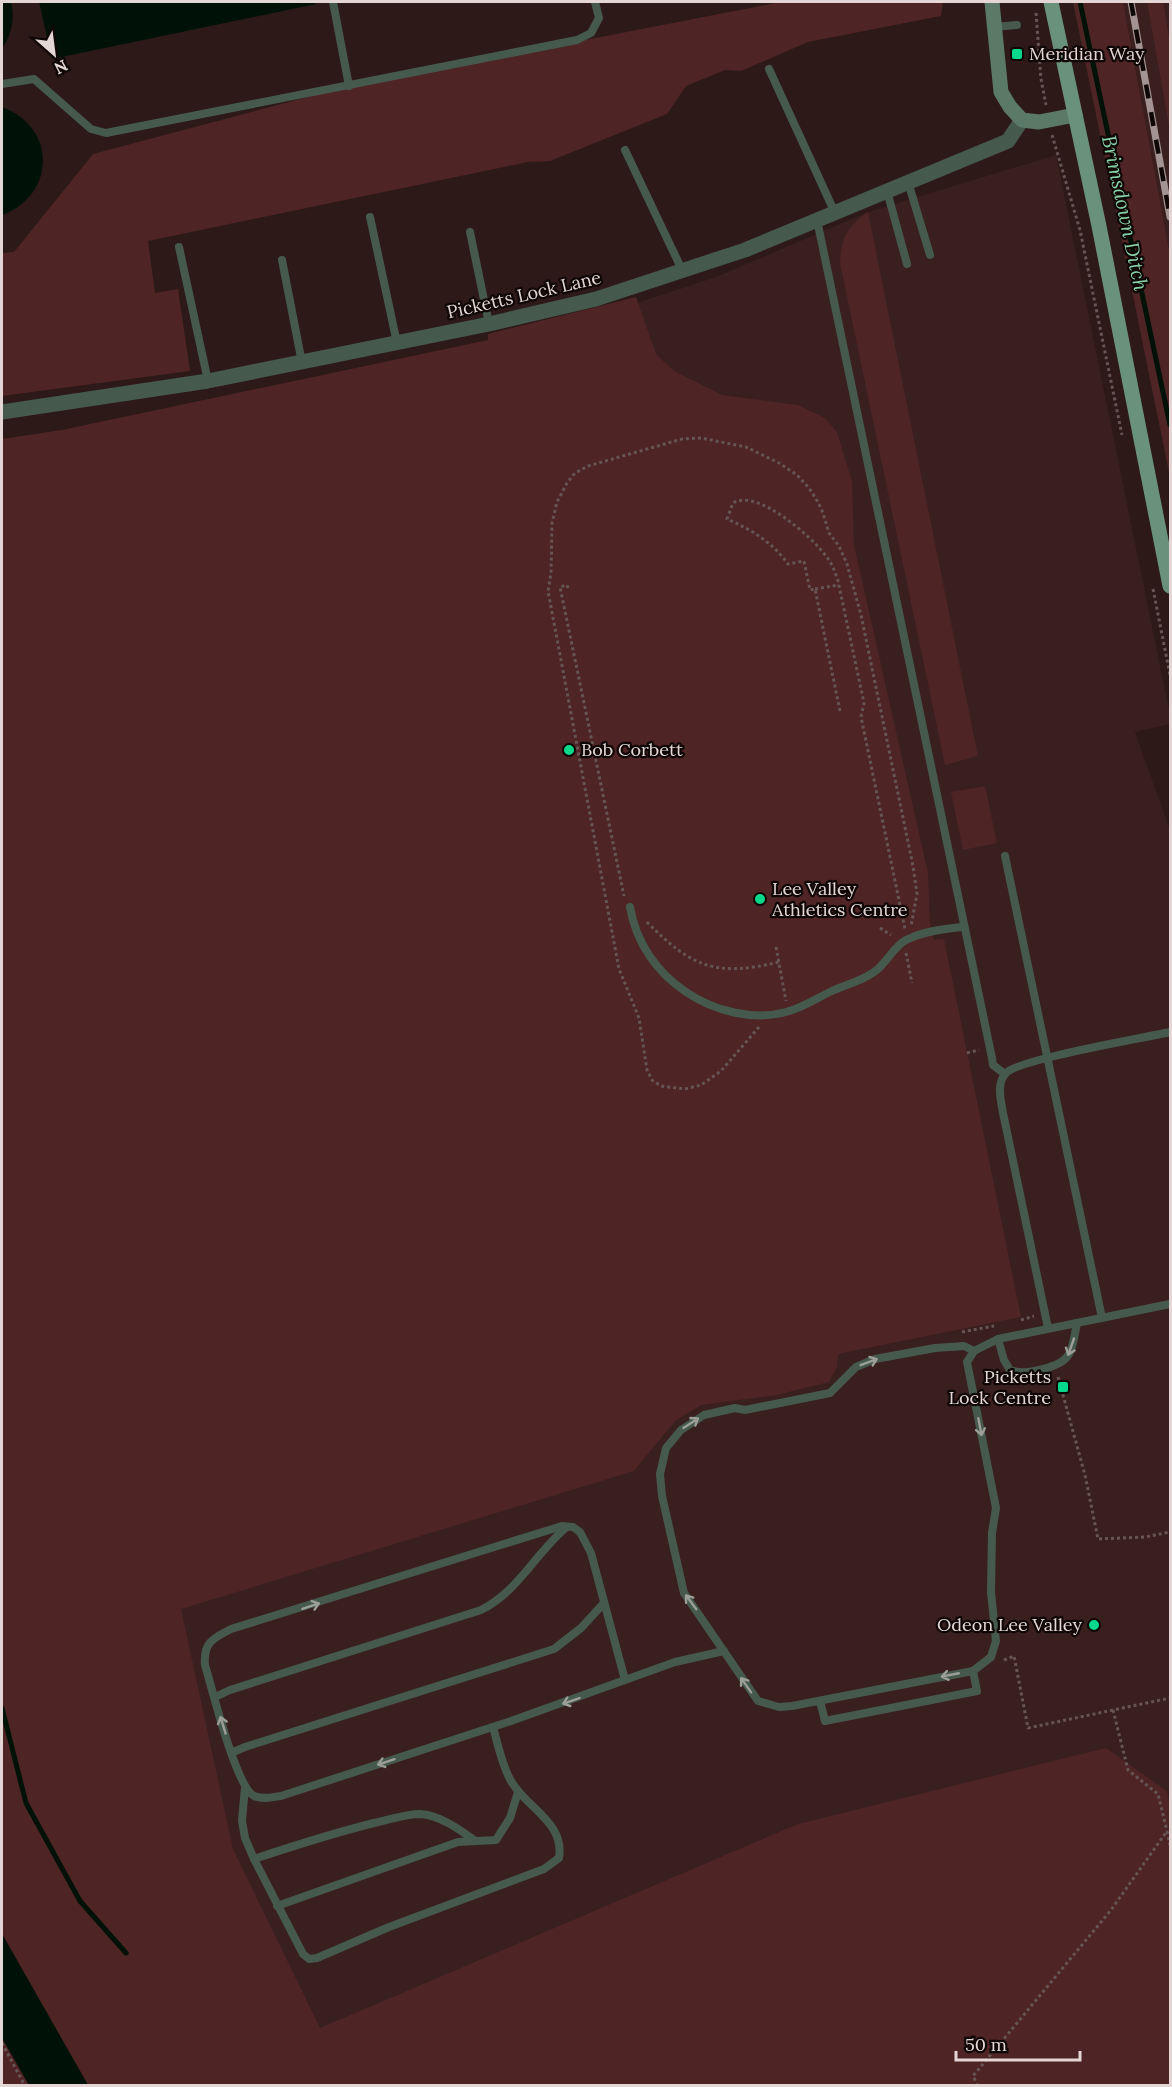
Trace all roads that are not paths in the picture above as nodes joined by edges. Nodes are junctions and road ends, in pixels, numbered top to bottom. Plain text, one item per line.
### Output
1 (333, 2) edge
2 (595, 2) edge
3 (992, 2) edge
4 (1051, 2) edge
5 (1017, 25) dead end
6 (994, 27) junction
7 (769, 69) dead end
8 (2, 84) edge
9 (349, 86) junction
10 (1075, 115) junction
11 (1022, 120) junction
12 (625, 150) dead end
13 (908, 182) junction
14 (887, 191) junction
15 (835, 213) junction
16 (370, 218) dead end
17 (817, 220) junction
18 (470, 232) dead end
19 (179, 247) dead end
20 (930, 255) dead end
21 (282, 260) dead end
22 (908, 264) dead end
23 (683, 272) junction
24 (489, 324) junction
25 (397, 343) junction
26 (302, 363) junction
27 (208, 381) junction
28 (2, 412) edge
29 (1170, 586) edge
30 (1005, 856) dead end
31 (630, 907) road end
32 (963, 927) junction
33 (1170, 1032) edge
34 (1047, 1058) junction
35 (1005, 1074) junction
36 (1170, 1304) edge
37 (1102, 1318) junction
38 (1077, 1323) junction
39 (1048, 1328) junction
40 (998, 1339) junction
41 (974, 1351) junction
42 (568, 1526) junction
43 (604, 1603) junction
44 (724, 1651) junction
45 (973, 1671) junction
46 (625, 1680) junction
47 (215, 1698) junction
48 (820, 1701) junction
49 (492, 1727) junction
50 (231, 1753) junction
51 (245, 1787) junction
52 (519, 1792) junction
53 (474, 1840) junction
54 (254, 1859) junction
55 (277, 1905) junction

1 - 9 lane
2 - 9 lane
3 - 6 street
4 - 10 main road
5 - 6 lane
6 - 11 street
7 - 15 lane
8 - 9 lane
10 - 11 street
10 - 29 main road
11 - 13 street, Picketts Lock Lane
12 - 23 lane
13 - 14 street, Picketts Lock Lane
13 - 20 lane
14 - 15 street, Picketts Lock Lane
14 - 22 lane
15 - 17 street, Picketts Lock Lane
16 - 25 lane
17 - 23 street, Picketts Lock Lane
17 - 32 lane
18 - 24 lane
19 - 27 lane
21 - 26 lane
23 - 24 street, Picketts Lock Lane
24 - 25 street, Picketts Lock Lane
25 - 26 street, Picketts Lock Lane
26 - 27 street, Picketts Lock Lane
27 - 28 street, Picketts Lock Lane
30 - 34 lane
31 - 32 lane
32 - 35 lane
33 - 34 lane
34 - 35 lane
34 - 37 lane
35 - 39 lane
36 - 37 lane
37 - 38 lane
38 - 39 lane
38 -> 40 lane
39 - 40 lane
40 - 41 lane
44 -> 41 lane
41 -> 45 lane
42 - 43 lane
42 - 47 lane
47 -> 42 lane
43 - 46 lane
43 - 50 lane
44 - 46 lane
48 -> 44 lane
45 -> 48 lane
45 - 48 lane
46 -> 49 lane
50 -> 47 lane
49 -> 51 lane
49 - 52 lane
50 - 51 lane
51 - 54 lane
52 - 53 lane
52 - 55 lane
53 - 54 lane
53 - 55 lane
54 - 55 lane

